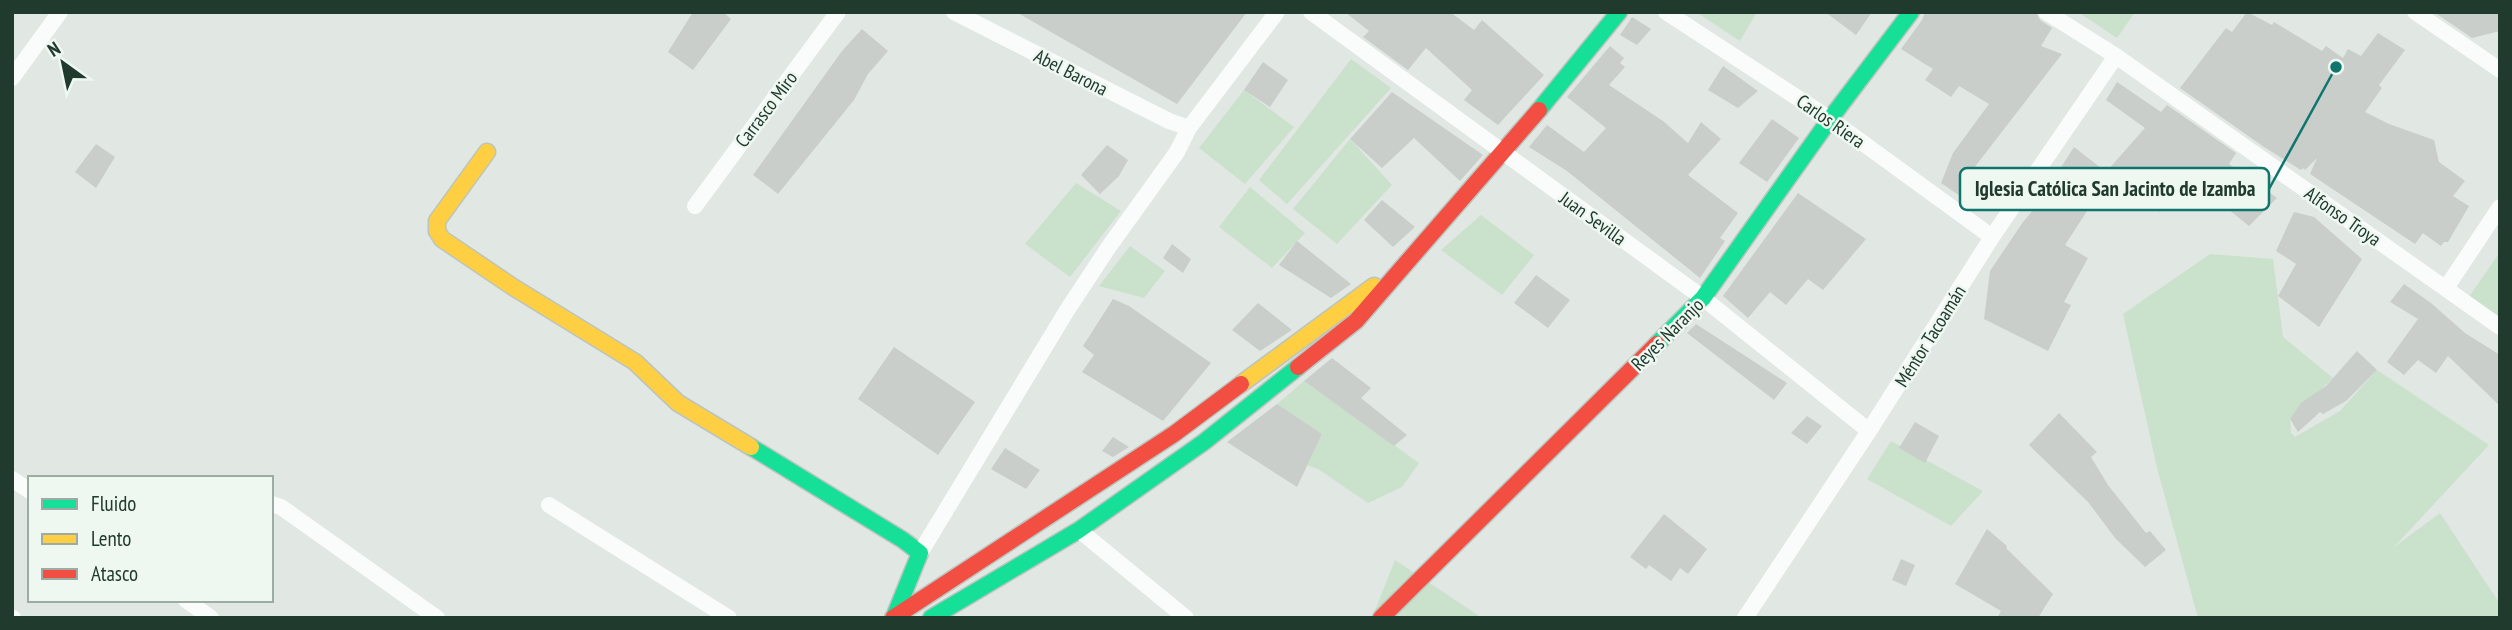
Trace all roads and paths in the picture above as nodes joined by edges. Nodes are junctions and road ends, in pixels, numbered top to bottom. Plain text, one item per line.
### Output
1 (60, 12) edge
2 (838, 12) edge
3 (954, 12) edge
4 (1277, 12) edge
5 (1311, 12) edge
6 (1619, 12) edge
7 (1666, 12) edge
8 (1911, 12) edge
9 (2046, 12) edge
10 (2415, 12) edge
11 (2116, 56) junction
12 (2500, 69) edge
13 (12, 78) edge
14 (1830, 119) junction
15 (1189, 128) junction
16 (487, 152) dead end
17 (1503, 153) junction
18 (695, 205) dead end
19 (2500, 207) edge
20 (1992, 237) junction
21 (1405, 264) junction
22 (2446, 288) junction
23 (1703, 298) junction
24 (2500, 327) edge
25 (1870, 431) junction
26 (12, 479) edge
27 (28, 490) edge
28 (273, 505) edge
29 (549, 505) dead end
30 (1079, 530) junction
31 (920, 553) junction
32 (190, 602) edge
33 (192, 602) edge
34 (894, 617) edge
35 (182, 618) edge
36 (211, 618) edge
37 (437, 618) edge
38 (729, 618) edge
39 (931, 618) edge
40 (1186, 618) edge
41 (1381, 618) edge
42 (1745, 618) edge

1 - 13 street
2 - 18 street, Carrasco Miro
3 - 15 street, Abel Barona
4 - 15 street
5 - 17 street, Juan Sevilla
6 - 17 street
7 - 14 street, Carlos Riera
8 - 14 street, Reyes Naranjo
9 - 11 street, Alfonso Troya
10 - 12 street
11 - 20 street, Méntor Tacoamán
11 - 22 street, Alfonso Troya
14 - 20 street, Carlos Riera
14 - 23 street, Reyes Naranjo
15 - 31 street
16 - 31 street
17 - 21 street
17 - 23 street, Juan Sevilla
19 - 22 street
20 - 25 street, Méntor Tacoamán
21 - 30 street
21 - 34 street
22 - 24 street, Alfonso Troya
23 - 25 street, Juan Sevilla
23 - 41 street, Reyes Naranjo
25 - 42 street, Méntor Tacoamán
26 - 27 street
28 - 37 street
29 - 38 street
30 - 39 street
30 - 40 street
31 - 34 street
32 - 35 street
33 - 36 street

